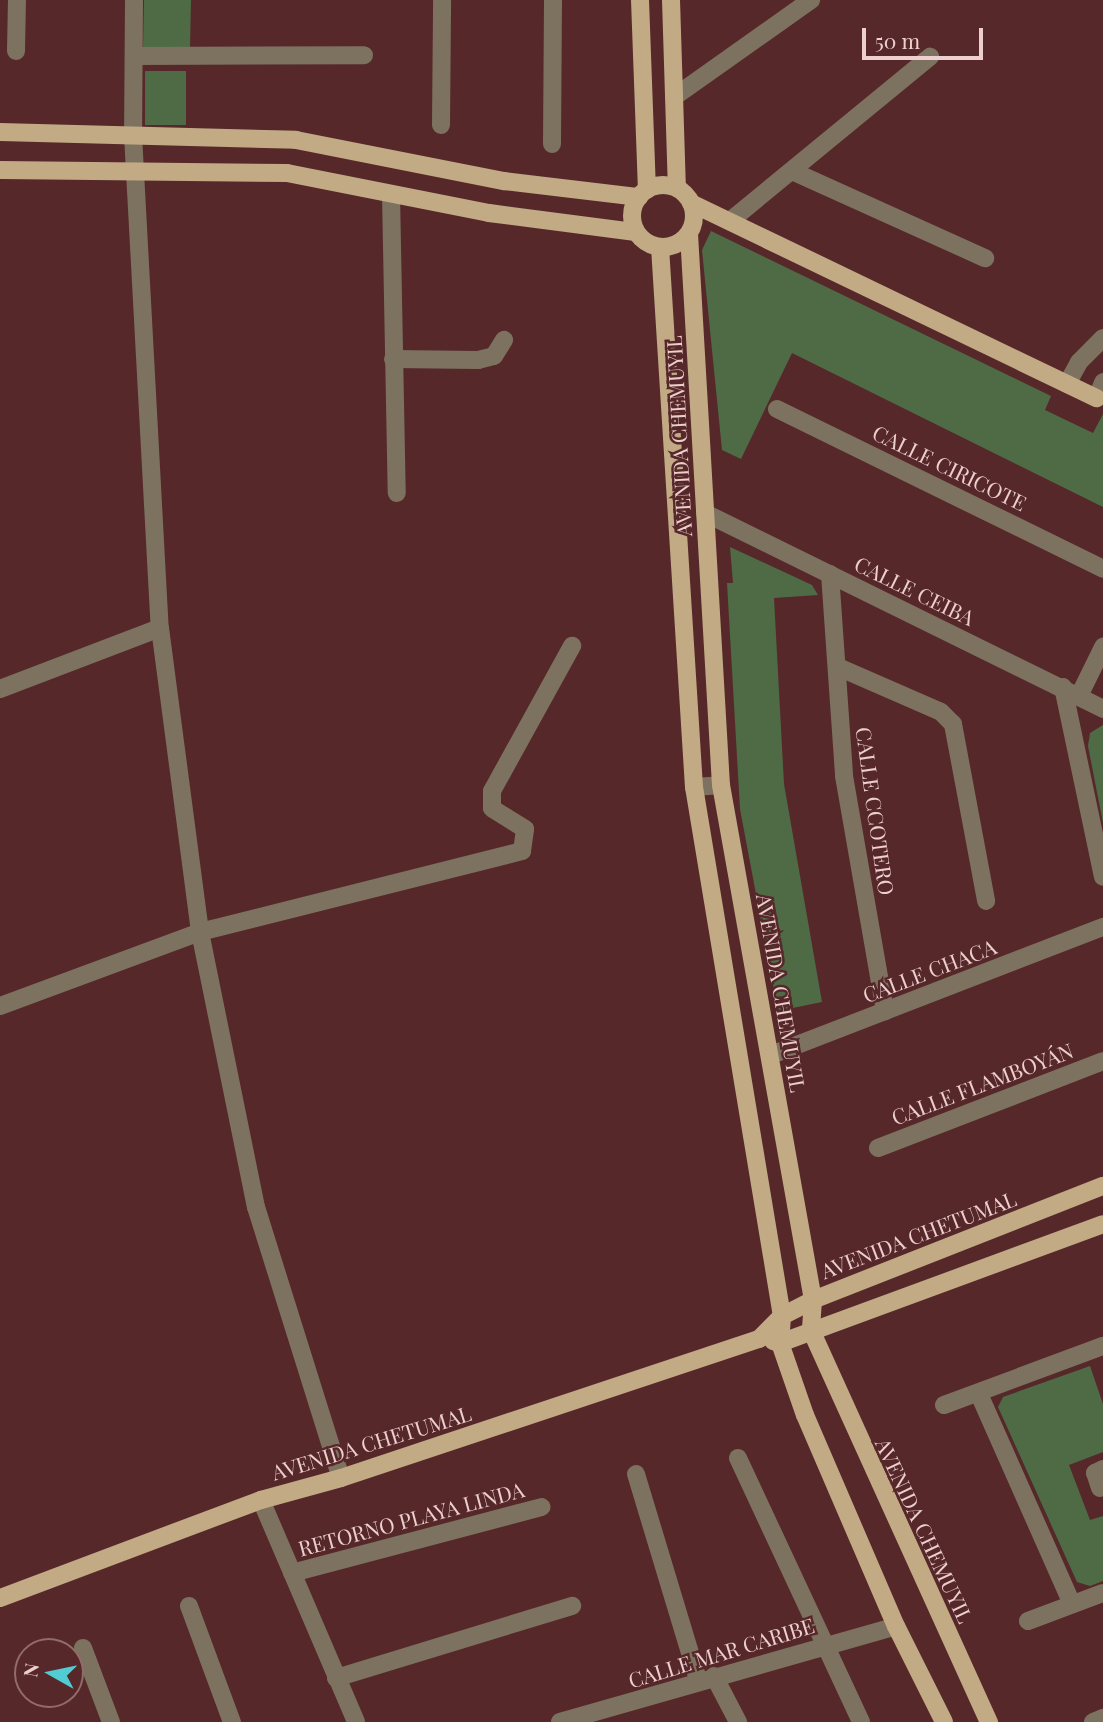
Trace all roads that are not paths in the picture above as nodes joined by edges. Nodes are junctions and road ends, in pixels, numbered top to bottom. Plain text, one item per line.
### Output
1 (17, 0) edge
2 (134, 0) edge
3 (442, 0) edge
4 (553, 0) edge
5 (639, 0) edge
6 (671, 0) edge
7 (811, 0) edge
8 (16, 51) dead end
9 (364, 55) dead end
10 (134, 56) junction
11 (930, 57) dead end
12 (674, 97) junction
13 (441, 125) dead end
14 (0, 132) edge
15 (134, 135) junction
16 (552, 144) dead end
17 (0, 170) edge
18 (135, 170) junction
19 (792, 171) junction
20 (677, 188) junction
21 (391, 194) junction
22 (643, 194) junction
23 (691, 203) junction
24 (730, 221) junction
25 (636, 232) junction
26 (688, 234) junction
27 (660, 247) junction
28 (985, 258) dead end
29 (1103, 338) edge
30 (504, 340) dead end
31 (393, 359) junction
32 (1068, 384) junction
33 (1100, 390) edge
34 (777, 409) dead end
35 (397, 493) dead end
36 (705, 513) junction
37 (1103, 569) edge
38 (830, 574) junction
39 (160, 628) junction
40 (572, 646) dead end
41 (1103, 647) edge
42 (838, 667) junction
43 (0, 689) edge
44 (1071, 691) junction
45 (1103, 709) edge
46 (721, 785) junction
47 (694, 787) junction
48 (1103, 877) edge
49 (986, 901) dead end
50 (1103, 927) edge
51 (200, 932) junction
52 (0, 1006) edge
53 (884, 1011) junction
54 (771, 1055) junction
55 (1103, 1061) edge
56 (878, 1148) dead end
57 (1103, 1186) edge
58 (1103, 1224) edge
59 (813, 1300) junction
60 (782, 1317) junction
61 (811, 1329) junction
62 (759, 1339) junction
63 (780, 1343) junction
64 (1103, 1346) edge
65 (979, 1394) junction
66 (944, 1405) dead end
67 (738, 1458) dead end
68 (636, 1474) dead end
69 (341, 1478) junction
70 (261, 1500) junction
71 (541, 1507) dead end
72 (292, 1573) junction
73 (1103, 1592) edge
74 (0, 1598) edge
75 (1072, 1604) junction
76 (189, 1606) dead end
77 (572, 1606) dead end
78 (1028, 1621) dead end
79 (896, 1626) junction
80 (824, 1644) junction
81 (84, 1651) edge
82 (335, 1678) junction
83 (706, 1678) junction
84 (626, 1714) edge
85 (1103, 1718) edge
86 (111, 1722) edge
87 (232, 1722) edge
88 (356, 1722) edge
89 (560, 1722) edge
90 (737, 1722) edge
91 (861, 1722) edge
92 (944, 1722) edge
93 (989, 1722) edge
94 (1093, 1722) edge

1 - 8 street
2 - 10 street
3 - 13 street
4 - 16 street
5 - 22 main road
6 - 12 main road
7 - 12 street
9 - 10 street
10 - 15 street
11 - 19 street
12 - 20 main road
14 - 15 main road
15 - 18 street
15 - 22 main road
17 - 18 main road
18 - 21 main road
18 - 39 street
19 - 24 street
19 - 28 street
20 - 22 main road
20 - 23 main road
21 - 25 main road
21 - 31 street
22 - 25 main road
23 - 24 main road
23 - 26 main road
24 - 32 main road
25 - 27 main road
26 - 27 main road
26 - 36 main road, AVENIDA CHEMUYIL
27 - 47 main road, AVENIDA CHEMUYIL
29 - 32 street
30 - 31 street
31 - 35 street
32 - 33 main road
34 - 37 street, CALLE CIRICOTE
36 - 38 street, CALLE CEIBA
36 - 46 main road, AVENIDA CHEMUYIL
38 - 42 street, CALLE CCOTERO
38 - 44 street, CALLE CEIBA
39 - 43 street
39 - 51 street
40 - 51 street
41 - 44 street
42 - 49 street
42 - 53 street, CALLE CCOTERO
44 - 45 street, CALLE CEIBA
44 - 48 street
46 - 47 street
46 - 54 main road, AVENIDA CHEMUYIL
47 - 60 main road, AVENIDA CHEMUYIL
50 - 53 street, CALLE CHACA
51 - 52 street
51 - 69 street
53 - 54 street, CALLE CHACA
54 - 59 main road, AVENIDA CHEMUYIL
55 - 56 street, CALLE FLAMBOYÁN
57 - 59 main road, AVENIDA CHETUMAL
58 - 61 main road
59 - 60 main road, AVENIDA CHETUMAL
59 - 61 main road, AVENIDA CHEMUYIL
60 - 62 main road, AVENIDA CHETUMAL
60 - 63 main road, AVENIDA CHEMUYIL
61 - 63 main road
61 - 93 main road, AVENIDA CHEMUYIL
62 - 63 main road, AVENIDA CHETUMAL
62 - 69 main road, AVENIDA CHETUMAL
63 - 79 main road, AVENIDA CHEMUYIL
64 - 65 street
65 - 66 street
65 - 75 street
67 - 80 street
68 - 83 street
69 - 70 main road, AVENIDA CHETUMAL
70 - 72 street
70 - 74 main road, AVENIDA CHETUMAL
71 - 72 street, RETORNO PLAYA LINDA
72 - 82 street
73 - 75 street
75 - 78 street
76 - 87 street
77 - 82 street
79 - 80 street, CALLE MAR CARIBE
79 - 92 main road, AVENIDA CHEMUYIL
80 - 83 street, CALLE MAR CARIBE
80 - 91 street
81 - 86 street
82 - 88 street
83 - 84 street, CALLE MAR CARIBE
83 - 90 street
84 - 89 street, CALLE MAR CARIBE
85 - 94 street

